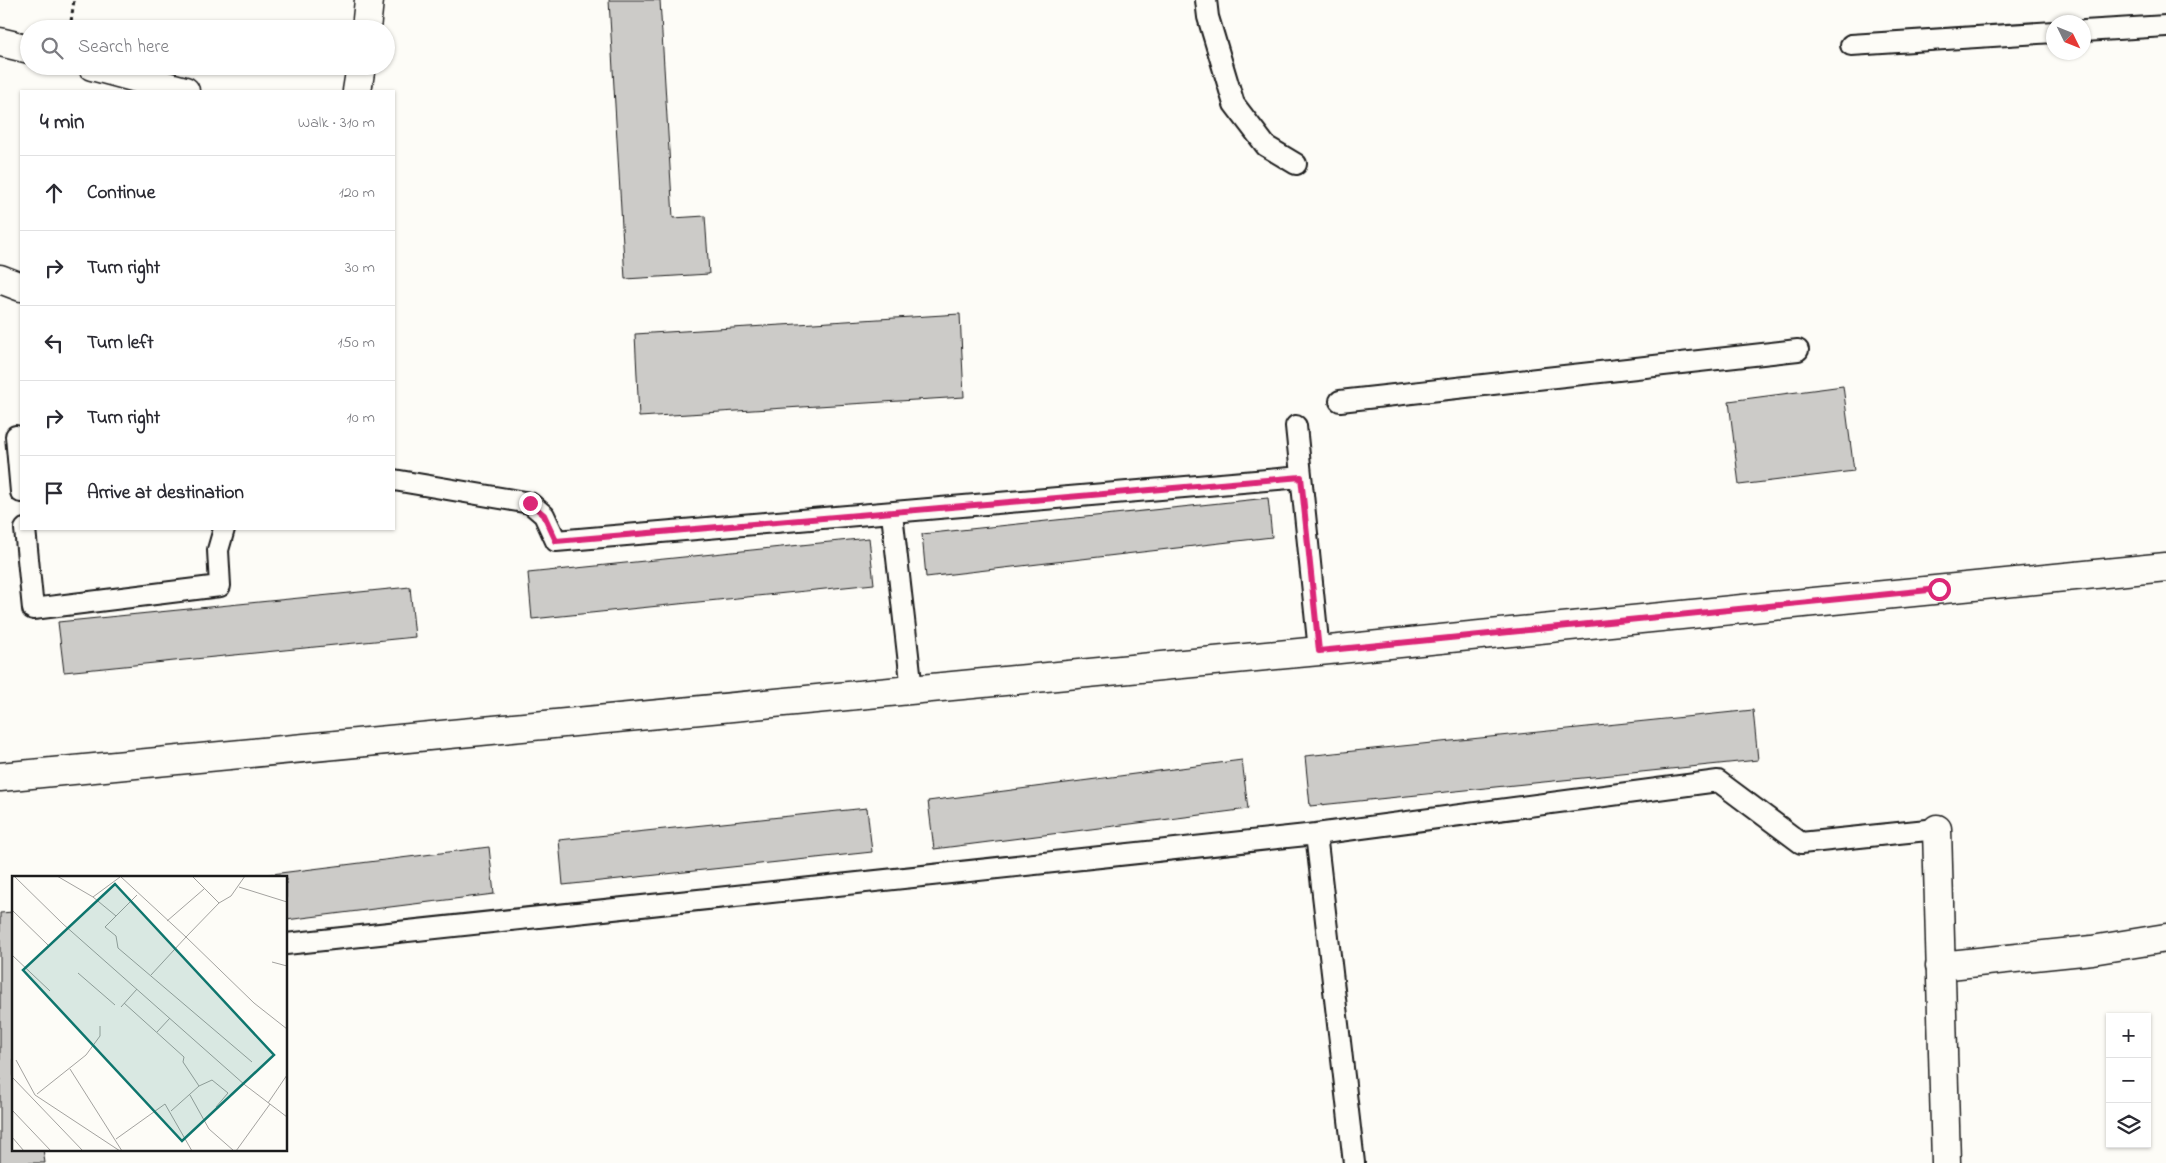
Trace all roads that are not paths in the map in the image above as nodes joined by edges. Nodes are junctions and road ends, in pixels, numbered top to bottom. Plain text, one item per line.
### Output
1 (370, 0) edge
2 (1206, 0) edge
3 (367, 20) edge
4 (2166, 26) edge
5 (2091, 30) edge
6 (2046, 33) edge
7 (0, 42) edge
8 (1851, 45) dead end
9 (20, 47) edge
10 (125, 75) edge
11 (360, 75) edge
12 (181, 90) edge
13 (357, 90) edge
14 (1296, 164) dead end
15 (0, 279) edge
16 (20, 287) edge
17 (1798, 350) dead end
18 (1340, 400) dead end
19 (1296, 426) dead end
20 (16, 436) dead end
21 (1301, 477) junction
22 (395, 480) edge
23 (20, 481) edge
24 (892, 514) junction
25 (25, 530) edge
26 (224, 530) edge
27 (2166, 567) edge
28 (1319, 651) junction
29 (912, 690) junction
30 (0, 777) edge
31 (1937, 828) joint
32 (1316, 834) junction
33 (2166, 938) edge
34 (288, 944) edge
35 (1940, 966) junction
36 (1354, 1163) edge
37 (1946, 1163) edge

1 - 3 main road
2 - 14 lane
4 - 5 lane
6 - 8 lane
7 - 9 main road
10 - 12 main road
11 - 13 main road
15 - 16 main road
17 - 18 lane
19 - 21 lane
20 - 23 lane
21 - 24 lane
21 - 28 lane
22 - 24 lane
24 - 29 lane
25 - 26 lane
27 - 28 main road
28 - 29 main road
29 - 30 main road
31 - 32 lane
31 - 35 main road
32 - 34 lane
32 - 36 lane
33 - 35 main road
35 - 37 main road

